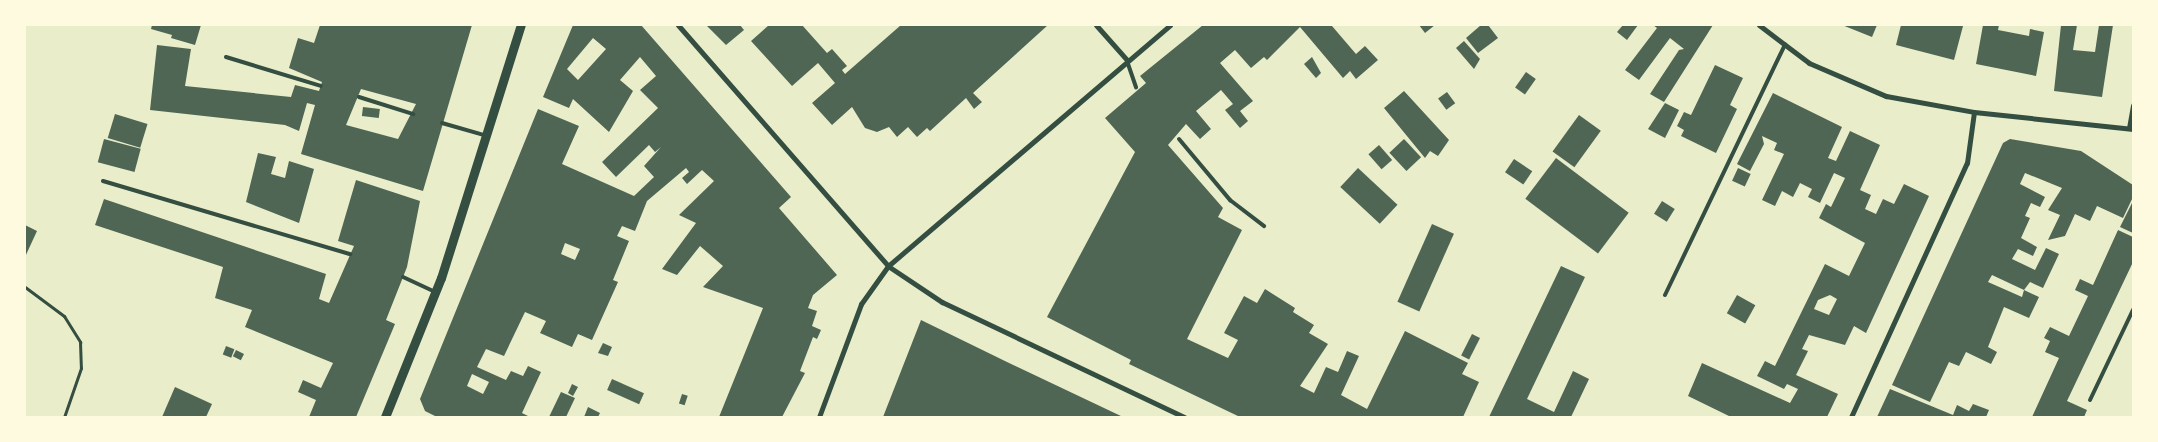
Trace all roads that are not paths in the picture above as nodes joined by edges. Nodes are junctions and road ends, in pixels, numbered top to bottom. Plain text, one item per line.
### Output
1 (521, 25) edge
2 (678, 25) edge
3 (1096, 25) edge
4 (1170, 25) edge
5 (1759, 25) edge
6 (1785, 44) junction
7 (226, 58) dead end
8 (1127, 60) junction
9 (320, 86) dead end
10 (1136, 88) dead end
11 (359, 97) dead end
12 (2133, 105) edge
13 (1974, 112) junction
14 (413, 114) dead end
15 (442, 123) dead end
16 (2131, 129) edge
17 (484, 136) junction
18 (1179, 139) dead end
19 (103, 182) dead end
20 (1264, 226) dead end
21 (350, 254) dead end
22 (888, 266) junction
23 (403, 278) dead end
24 (436, 292) junction
25 (1665, 295) dead end
26 (2133, 310) edge
27 (2090, 400) dead end
28 (385, 417) edge
29 (819, 417) edge
30 (1184, 417) edge
31 (1851, 417) edge

1 - 17 street
2 - 22 street
3 - 8 street
4 - 8 street
5 - 6 street
6 - 13 street
6 - 25 lane
7 - 9 lane
8 - 10 lane
8 - 22 street
11 - 14 lane
12 - 16 street
13 - 16 street
13 - 31 street
15 - 17 lane
17 - 24 street
18 - 20 lane
19 - 21 lane
22 - 29 street
22 - 30 street
23 - 24 lane
24 - 28 street
26 - 27 lane

